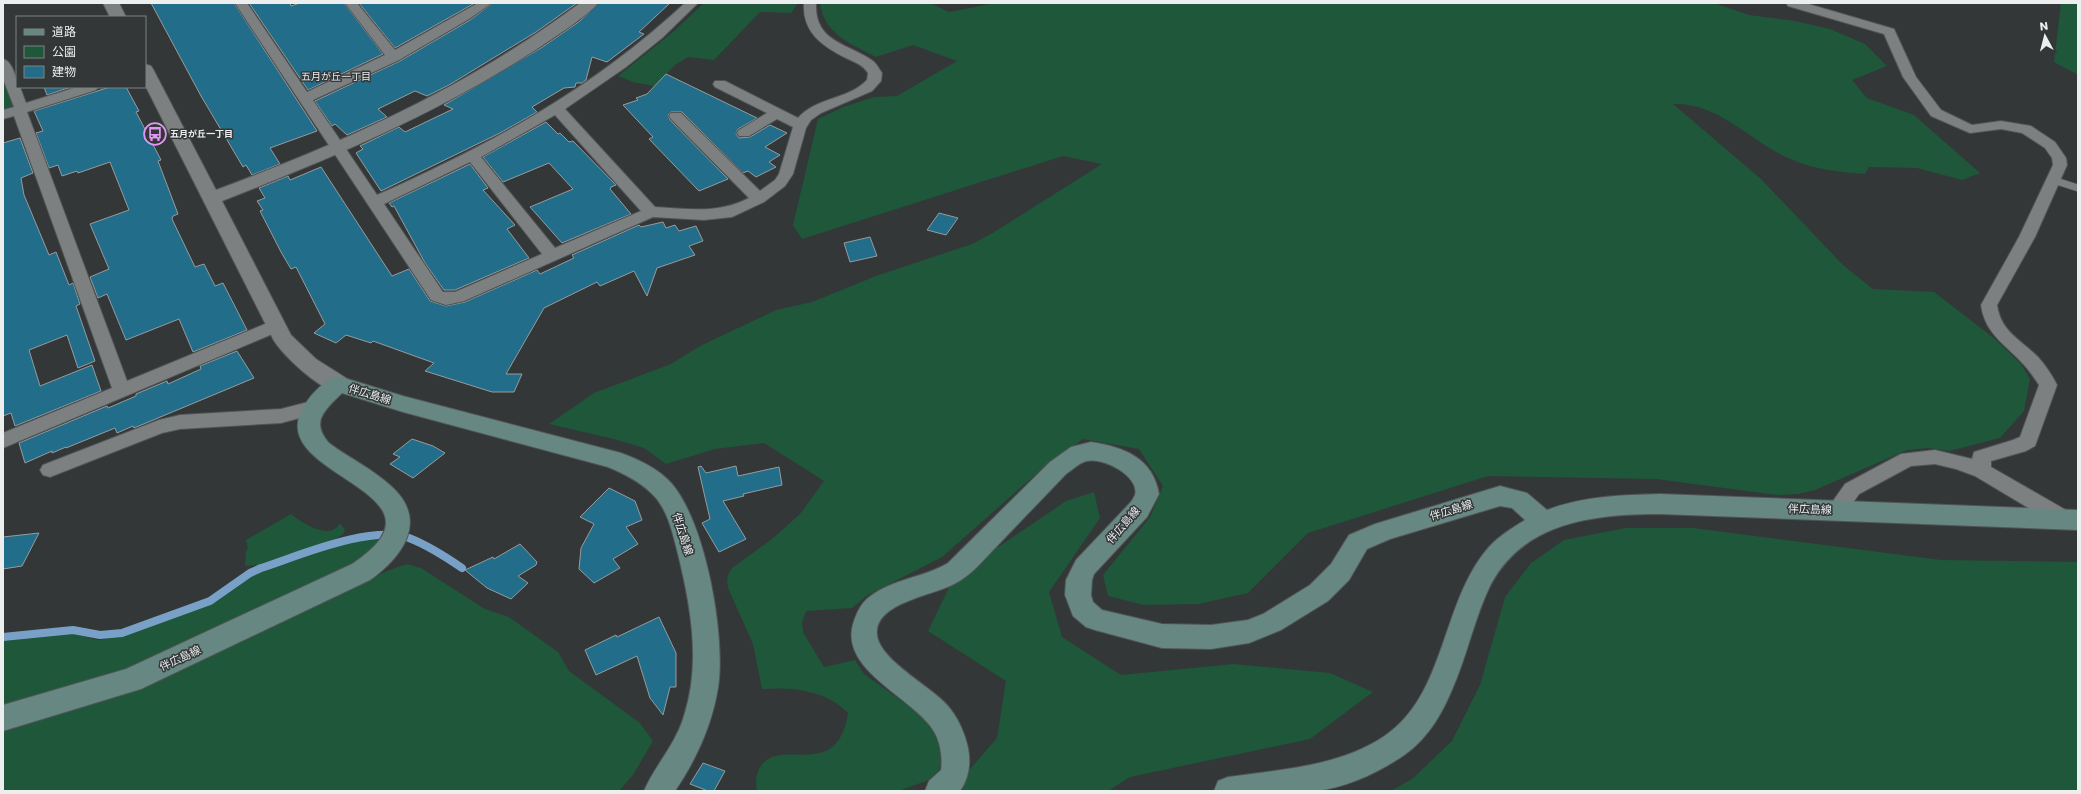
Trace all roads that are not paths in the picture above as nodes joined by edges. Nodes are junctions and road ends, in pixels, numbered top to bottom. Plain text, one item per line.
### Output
1 (111, 3) edge
2 (241, 3) edge
3 (351, 3) edge
4 (461, 3) edge
5 (486, 3) edge
6 (590, 3) edge
7 (692, 3) edge
8 (810, 3) edge
9 (1792, 3) edge
10 (471, 13) junction
11 (118, 16) edge
12 (394, 57) junction
13 (4, 69) edge
14 (146, 72) edge
15 (720, 84) dead end
16 (88, 88) edge
17 (305, 98) junction
18 (556, 108) junction
19 (20, 109) junction
20 (777, 113) junction
21 (3, 115) edge
22 (676, 116) dead end
23 (800, 125) junction
24 (744, 133) dead end
25 (338, 148) junction
26 (472, 156) junction
27 (2053, 180) junction
28 (2078, 188) edge
29 (211, 198) junction
30 (759, 199) junction
31 (376, 202) junction
32 (651, 212) junction
33 (552, 255) junction
34 (276, 326) junction
35 (338, 384) junction
36 (122, 391) junction
37 (316, 407) junction
38 (3, 440) edge
39 (50, 470) dead end
40 (1982, 472) junction
41 (1836, 510) junction
42 (2071, 520) edge
43 (1544, 522) junction
44 (3, 718) edge
45 (658, 791) edge
46 (939, 791) edge
47 (1228, 791) edge

1 - 11 street
2 - 17 street
3 - 12 street
4 - 10 street
5 - 10 street
6 - 25 street
7 - 18 street
8 - 23 street
9 - 27 street
10 - 12 street
12 - 17 street
13 - 19 street
14 - 29 street
15 - 20 street
16 - 19 street
17 - 25 street
18 - 26 street
18 - 32 street
19 - 21 street
19 - 36 street
20 - 23 street
20 - 24 street
22 - 30 street
23 - 30 street
25 - 29 street
25 - 31 street
26 - 31 street
26 - 33 street
27 - 28 lane
27 - 40 street
29 - 34 street
30 - 32 street
31 - 33 street
32 - 33 street
34 - 35 street
34 - 36 street
35 - 37 main road, 伴広島線
35 - 45 main road, 伴広島線
36 - 38 street
37 - 39 street
37 - 44 main road, 伴広島線
40 - 41 street
40 - 42 street
41 - 42 main road, 伴広島線
41 - 43 main road, 伴広島線
43 - 46 main road, 伴広島線
43 - 47 main road, 伴広島線

